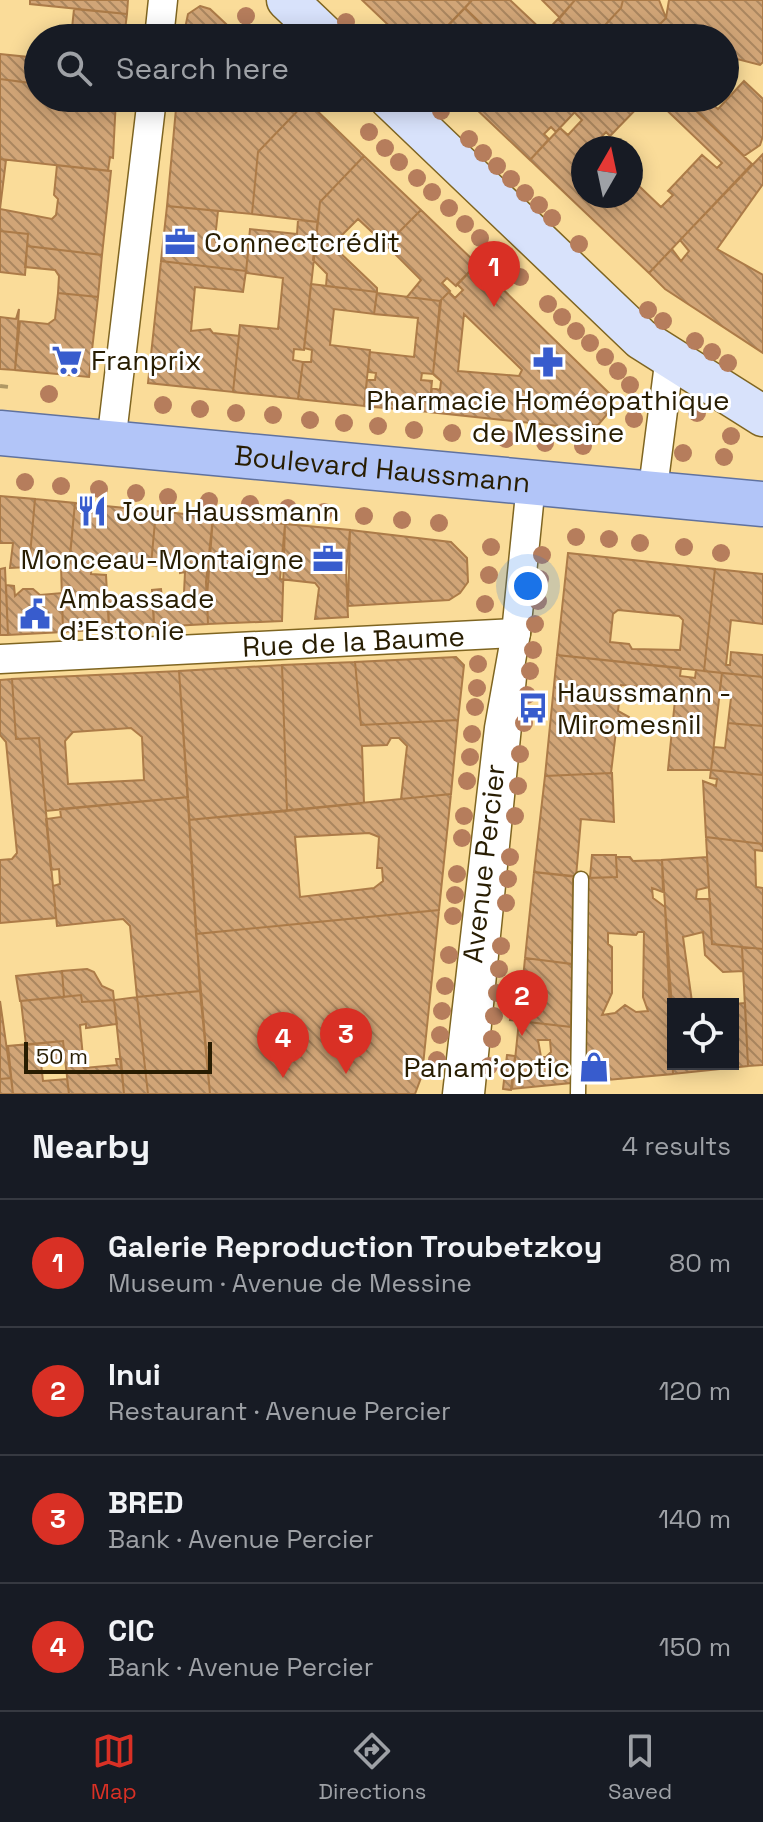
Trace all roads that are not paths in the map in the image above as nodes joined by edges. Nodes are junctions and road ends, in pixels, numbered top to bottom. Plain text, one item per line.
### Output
1 (163, 0) edge
2 (287, 0) edge
3 (160, 24) edge
4 (312, 24) edge
5 (150, 112) edge
6 (404, 112) edge
7 (670, 356) junction
8 (763, 416) edge
9 (0, 433) edge
10 (111, 443) junction
11 (531, 484) junction
12 (652, 496) junction
13 (763, 504) edge
14 (516, 633) junction
15 (0, 659) edge
16 (581, 879) dead end
17 (457, 1094) edge
18 (477, 1094) edge
19 (578, 1094) edge

1 - 3 street
2 - 4 street
5 - 10 street
6 - 7 street
7 - 8 street
7 - 12 street
9 - 10 main road, Boulevard Haussmann
10 - 11 main road, Boulevard Haussmann
11 - 12 main road, Boulevard Haussmann
11 - 14 street, Avenue Percier
12 - 13 main road, Boulevard Haussmann
14 - 15 street, Rue de la Baume
14 - 17 street, Avenue Percier
14 - 18 lane, Avenue Percier
16 - 19 lane

